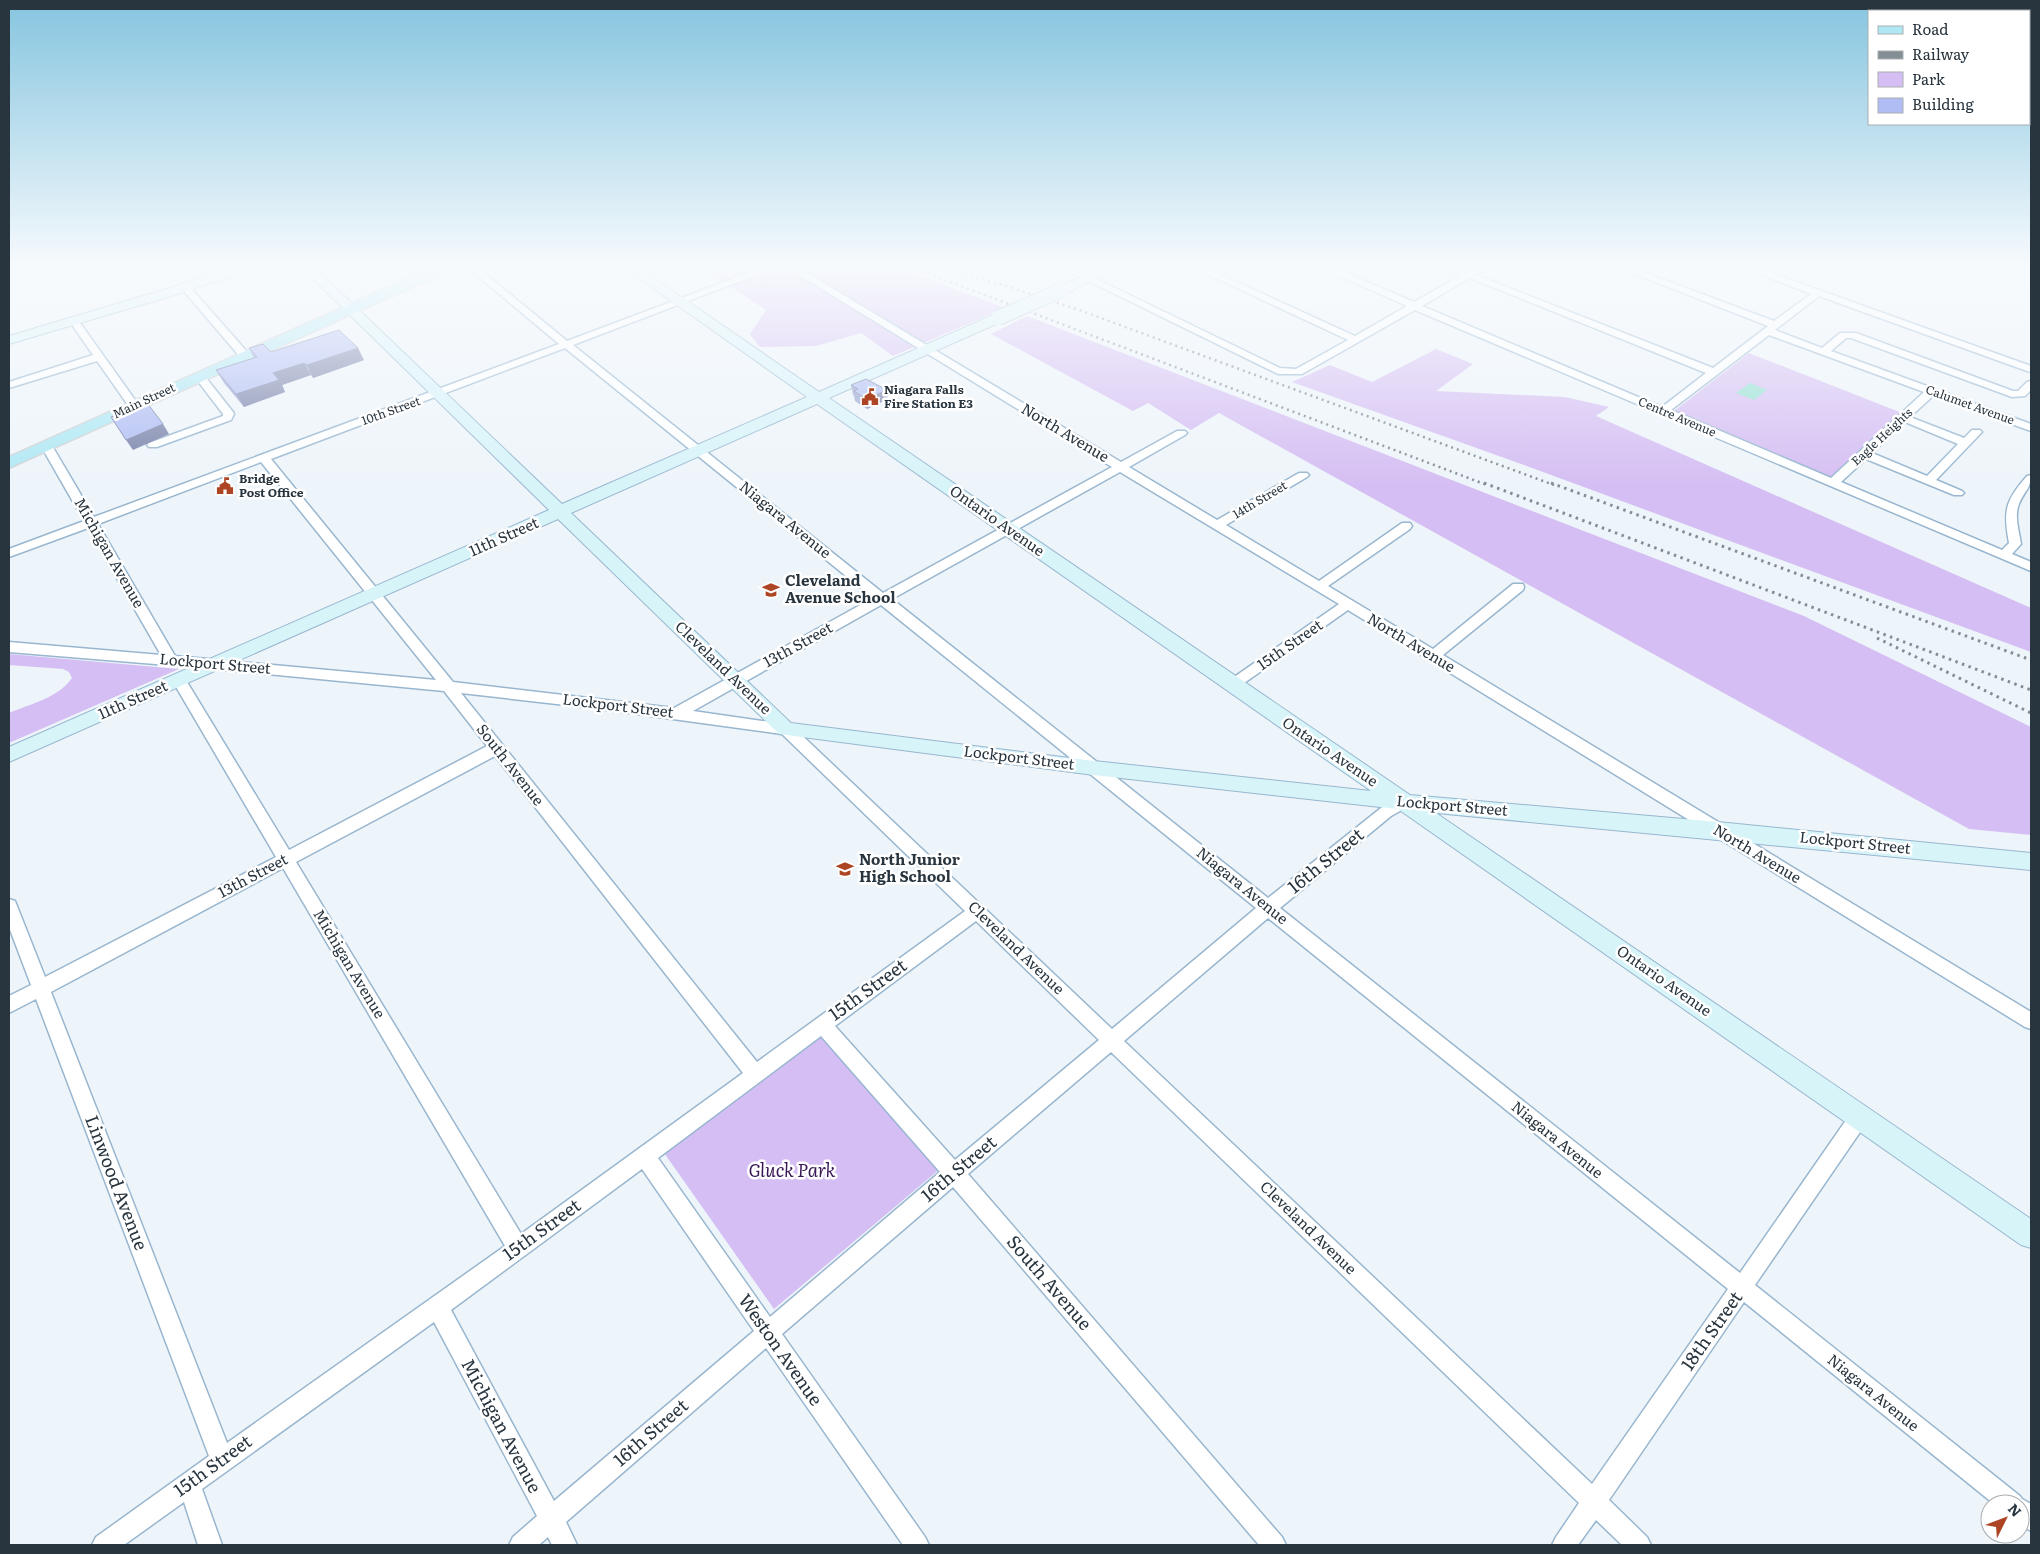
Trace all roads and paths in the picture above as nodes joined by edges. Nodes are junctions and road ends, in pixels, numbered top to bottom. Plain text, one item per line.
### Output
1 (87, 340) edge
2 (230, 340) edge
3 (283, 340) edge
4 (382, 340) edge
5 (559, 340) edge
6 (581, 340) edge
7 (732, 340) edge
8 (910, 340) edge
9 (950, 340) edge
10 (1213, 340) edge
11 (1353, 340) edge
12 (1495, 340) edge
13 (1632, 340) edge
14 (1756, 340) edge
15 (1796, 340) edge
16 (1838, 340) edge
17 (1864, 340) edge
18 (1948, 340) edge
19 (566, 345) junction
20 (927, 350) junction
21 (1823, 352) junction
22 (245, 356) junction
23 (98, 357) junction
24 (2031, 369) edge
25 (1714, 372) junction
26 (199, 376) junction
27 (2031, 384) edge
28 (9, 385) edge
29 (1932, 391) junction
30 (438, 394) junction
31 (818, 398) junction
32 (134, 406) junction
33 (1663, 411) junction
34 (1903, 418) junction
35 (2031, 428) edge
36 (1976, 432) dead end
37 (1181, 433) dead end
38 (1966, 442) junction
39 (153, 445) dead end
40 (47, 446) junction
41 (698, 451) junction
42 (1864, 454) junction
43 (263, 457) junction
44 (9, 463) edge
45 (1120, 467) junction
46 (1303, 474) dead end
47 (2031, 478) edge
48 (1928, 481) junction
49 (1833, 483) junction
50 (1958, 493) dead end
51 (561, 512) junction
52 (91, 522) junction
53 (1217, 525) junction
54 (1406, 526) dead end
55 (1008, 528) junction
56 (9, 553) edge
57 (2004, 556) junction
58 (2031, 567) edge
59 (1319, 587) junction
60 (1518, 587) dead end
61 (375, 594) junction
62 (882, 599) junction
63 (1347, 605) junction
64 (9, 647) edge
65 (1434, 656) junction
66 (171, 660) junction
67 (218, 663) junction
68 (735, 679) junction
69 (179, 680) junction
70 (1232, 685) junction
71 (447, 686) junction
72 (677, 713) junction
73 (786, 729) junction
74 (496, 748) junction
75 (9, 755) edge
76 (1094, 768) junction
77 (1404, 802) junction
78 (1718, 830) junction
79 (286, 859) junction
80 (2031, 861) edge
81 (9, 906) edge
82 (1269, 908) junction
83 (977, 911) junction
84 (42, 988) junction
85 (9, 1005) edge
86 (2031, 1021) edge
87 (822, 1024) junction
88 (1111, 1040) junction
89 (755, 1074) junction
90 (1860, 1116) junction
91 (644, 1155) junction
92 (954, 1173) junction
93 (2031, 1235) edge
94 (518, 1249) junction
95 (1742, 1288) junction
96 (437, 1306) junction
97 (768, 1332) junction
98 (222, 1460) junction
99 (189, 1484) junction
100 (2000, 1494) edge
101 (1593, 1501) junction
102 (552, 1520) junction
103 (104, 1545) edge
104 (210, 1545) edge
105 (521, 1545) edge
106 (565, 1545) edge
107 (917, 1545) edge
108 (1274, 1545) edge
109 (1564, 1545) edge
110 (1639, 1545) edge

1 - 23 street
2 - 22 street
3 - 22 main road, Main Street
4 - 30 street, Cleveland Avenue
5 - 19 street, Niagara Avenue
6 - 19 street, 10th Street
7 - 31 street, Ontario Avenue
8 - 20 street, North Avenue
9 - 20 street, 11th Street, bridge
10 - 11 street
12 - 33 street, Centre Avenue
13 - 25 street
14 - 25 street
15 - 21 street, Calumet Avenue
16 - 21 street
17 - 27 street
18 - 24 street
19 - 30 street, 10th Street
19 - 41 street, Niagara Avenue
20 - 31 street, 11th Street
20 - 45 street, North Avenue
21 - 29 street, Calumet Avenue
22 - 26 main road, Main Street
23 - 28 street
23 - 32 street
25 - 33 street
26 - 32 main road, Main Street
26 - 39 street
29 - 34 street, Eagle Heights
29 - 35 street, Calumet Avenue
30 - 43 street, 10th Street
30 - 51 street, Cleveland Avenue
31 - 41 street, 11th Street
31 - 55 street, Ontario Avenue
32 - 40 main road, Main Street
33 - 49 street, Centre Avenue
34 - 38 street
34 - 42 street, Eagle Heights
36 - 38 street
37 - 45 street, 13th Street
38 - 48 street
40 - 44 main road, Main Street
40 - 52 street, Michigan Avenue
41 - 51 street, 11th Street
41 - 62 street, Niagara Avenue
42 - 48 street
42 - 49 street, Eagle Heights
43 - 52 street, 10th Street
43 - 61 street, South Avenue
45 - 53 street, North Avenue
45 - 55 street, 13th Street
46 - 53 street, 14th Street
47 - 57 street
48 - 50 street
49 - 57 street, Centre Avenue
51 - 61 street, 11th Street
51 - 68 street, Cleveland Avenue
52 - 56 street, 10th Street
52 - 66 street, Michigan Avenue
53 - 59 street, North Avenue
54 - 59 street
55 - 62 street, 13th Street
55 - 70 street, Ontario Avenue
57 - 58 street, Centre Avenue
59 - 63 street, North Avenue
60 - 65 street
61 - 67 street, 11th Street
61 - 71 street, South Avenue
62 - 68 street, 13th Street
62 - 76 street, Niagara Avenue
63 - 65 street, North Avenue
63 - 70 street, 15th Street
64 - 66 street, Lockport Street
65 - 78 street, North Avenue
66 - 67 street, Lockport Street
67 - 69 street, 11th Street
67 - 71 street, Lockport Street
68 - 72 street, 13th Street
68 - 73 street, Cleveland Avenue
69 - 75 street, 11th Street
69 - 79 street, Michigan Avenue
70 - 77 street, Ontario Avenue
71 - 72 street, Lockport Street
71 - 74 street, South Avenue
72 - 73 street, Lockport Street
73 - 76 street, Lockport Street
73 - 83 street, Cleveland Avenue
74 - 79 street, 13th Street
74 - 89 street, South Avenue
76 - 77 street, Lockport Street
76 - 82 street, Niagara Avenue
77 - 78 street, Lockport Street
77 - 82 street, 16th Street
77 - 90 street, Ontario Avenue
78 - 80 street, Lockport Street
78 - 86 street, North Avenue
79 - 84 street, 13th Street
79 - 94 street, Michigan Avenue
81 - 84 street, Linwood Avenue
82 - 88 street, 16th Street
82 - 95 street, Niagara Avenue
83 - 87 street, 15th Street
83 - 88 street, Cleveland Avenue
84 - 85 street, 13th Street
84 - 98 street, Linwood Avenue
87 - 89 street, 15th Street
87 - 92 street, South Avenue
88 - 92 street, 16th Street
88 - 101 street, Cleveland Avenue
89 - 91 street, 15th Street
90 - 93 street, Ontario Avenue
90 - 95 street, 18th Street
91 - 94 street, 15th Street
91 - 97 street, Weston Avenue
92 - 97 street, 16th Street
92 - 108 street, South Avenue
94 - 96 street, 15th Street
95 - 100 street, Niagara Avenue
95 - 101 street, 18th Street
96 - 98 street, 15th Street
96 - 102 street, Michigan Avenue
97 - 102 street, 16th Street
97 - 107 street, Weston Avenue
98 - 99 street, 15th Street
99 - 103 street, 15th Street
99 - 104 street
101 - 109 street, 18th Street
101 - 110 street, Cleveland Avenue
102 - 105 street, 16th Street
102 - 106 street, Michigan Avenue

